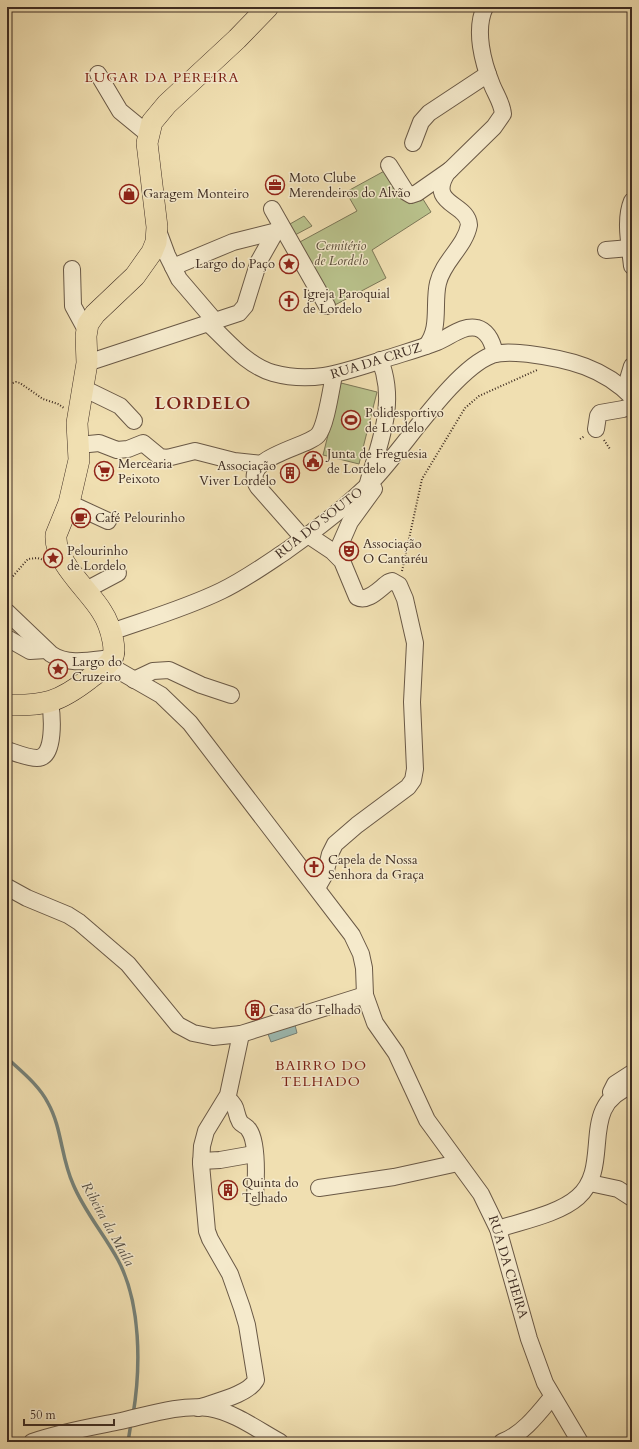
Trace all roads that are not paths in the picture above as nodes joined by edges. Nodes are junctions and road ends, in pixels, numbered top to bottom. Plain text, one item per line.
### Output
1 (268, 7) edge
2 (485, 7) edge
3 (98, 74) dead end
4 (488, 74) junction
5 (148, 134) junction
6 (413, 143) dead end
7 (389, 165) dead end
8 (450, 170) junction
9 (632, 201) edge
10 (272, 209) dead end
11 (157, 227) junction
12 (280, 230) junction
13 (630, 248) junction
14 (606, 250) dead end
15 (632, 266) edge
16 (173, 268) junction
17 (72, 269) dead end
18 (327, 306) dead end
19 (212, 322) junction
20 (86, 330) junction
21 (426, 346) junction
22 (495, 354) junction
23 (380, 360) junction
24 (87, 363) junction
25 (632, 366) edge
26 (334, 375) junction
27 (83, 388) junction
28 (629, 393) edge
29 (632, 406) edge
30 (134, 421) dead end
31 (596, 429) dead end
32 (79, 444) junction
33 (392, 459) junction
34 (262, 464) junction
35 (368, 485) junction
36 (69, 502) junction
37 (108, 521) dead end
38 (306, 536) junction
39 (336, 554) junction
40 (118, 573) dead end
41 (86, 590) junction
42 (7, 612) edge
43 (111, 632) junction
44 (7, 638) edge
45 (48, 652) junction
46 (109, 661) junction
47 (134, 680) junction
48 (231, 695) dead end
49 (50, 703) junction
50 (7, 705) edge
51 (7, 750) edge
52 (7, 887) edge
53 (317, 888) junction
54 (365, 995) junction
55 (241, 1034) junction
56 (632, 1073) edge
57 (632, 1086) edge
58 (227, 1098) junction
59 (608, 1101) junction
60 (254, 1154) junction
61 (201, 1161) junction
62 (458, 1163) junction
63 (590, 1183) junction
64 (318, 1188) dead end
65 (255, 1197) dead end
66 (632, 1198) edge
67 (498, 1229) junction
68 (552, 1397) junction
69 (198, 1408) junction
70 (32, 1442) edge
71 (280, 1442) edge
72 (502, 1442) edge
73 (580, 1442) edge

1 - 5 main road
2 - 4 street
3 - 5 street
4 - 6 street
4 - 8 street
5 - 11 main road
7 - 8 street
8 - 21 street
9 - 13 street
10 - 12 street
11 - 16 street, RUA DA CRUZ
11 - 20 main road
12 - 16 street
12 - 18 street
12 - 19 street
13 - 14 street
13 - 15 street
16 - 19 street, RUA DA CRUZ
17 - 20 street
19 - 24 street
19 - 26 street, RUA DA CRUZ
20 - 24 main road
21 - 22 street, RUA DA CRUZ
21 - 23 street, RUA DA CRUZ
22 - 28 street, RUA DO SOUTO
22 - 33 street, RUA DO SOUTO
23 - 26 street, RUA DA CRUZ
23 - 35 street
24 - 27 main road
25 - 28 street
26 - 34 street
27 - 30 street
27 - 32 main road
29 - 31 street
32 - 34 street
32 - 36 main road
33 - 35 street, RUA DO SOUTO
33 - 39 street
34 - 38 street
35 - 38 street, RUA DO SOUTO
36 - 37 street
36 - 41 main road
38 - 39 street
38 - 43 street, RUA DO SOUTO
39 - 53 street
40 - 41 street
41 - 43 main road
42 - 45 street
43 - 46 main road
44 - 45 street
45 - 46 street
46 - 47 street, RUA DA CHEIRA
46 - 49 main road
47 - 48 street
47 - 53 street, RUA DA CHEIRA
49 - 50 main road
49 - 51 street
52 - 55 street
53 - 54 street, RUA DA CHEIRA
54 - 55 street
54 - 62 street, RUA DA CHEIRA
55 - 58 street
56 - 59 street
57 - 59 street
58 - 60 street
58 - 61 street
59 - 63 street
60 - 61 street
60 - 65 street
61 - 69 street
62 - 64 street
62 - 67 street, RUA DA CHEIRA
63 - 66 street
63 - 67 street
67 - 68 street, RUA DA CHEIRA
68 - 72 street
68 - 73 street, RUA DA CHEIRA
69 - 70 street
69 - 71 street

